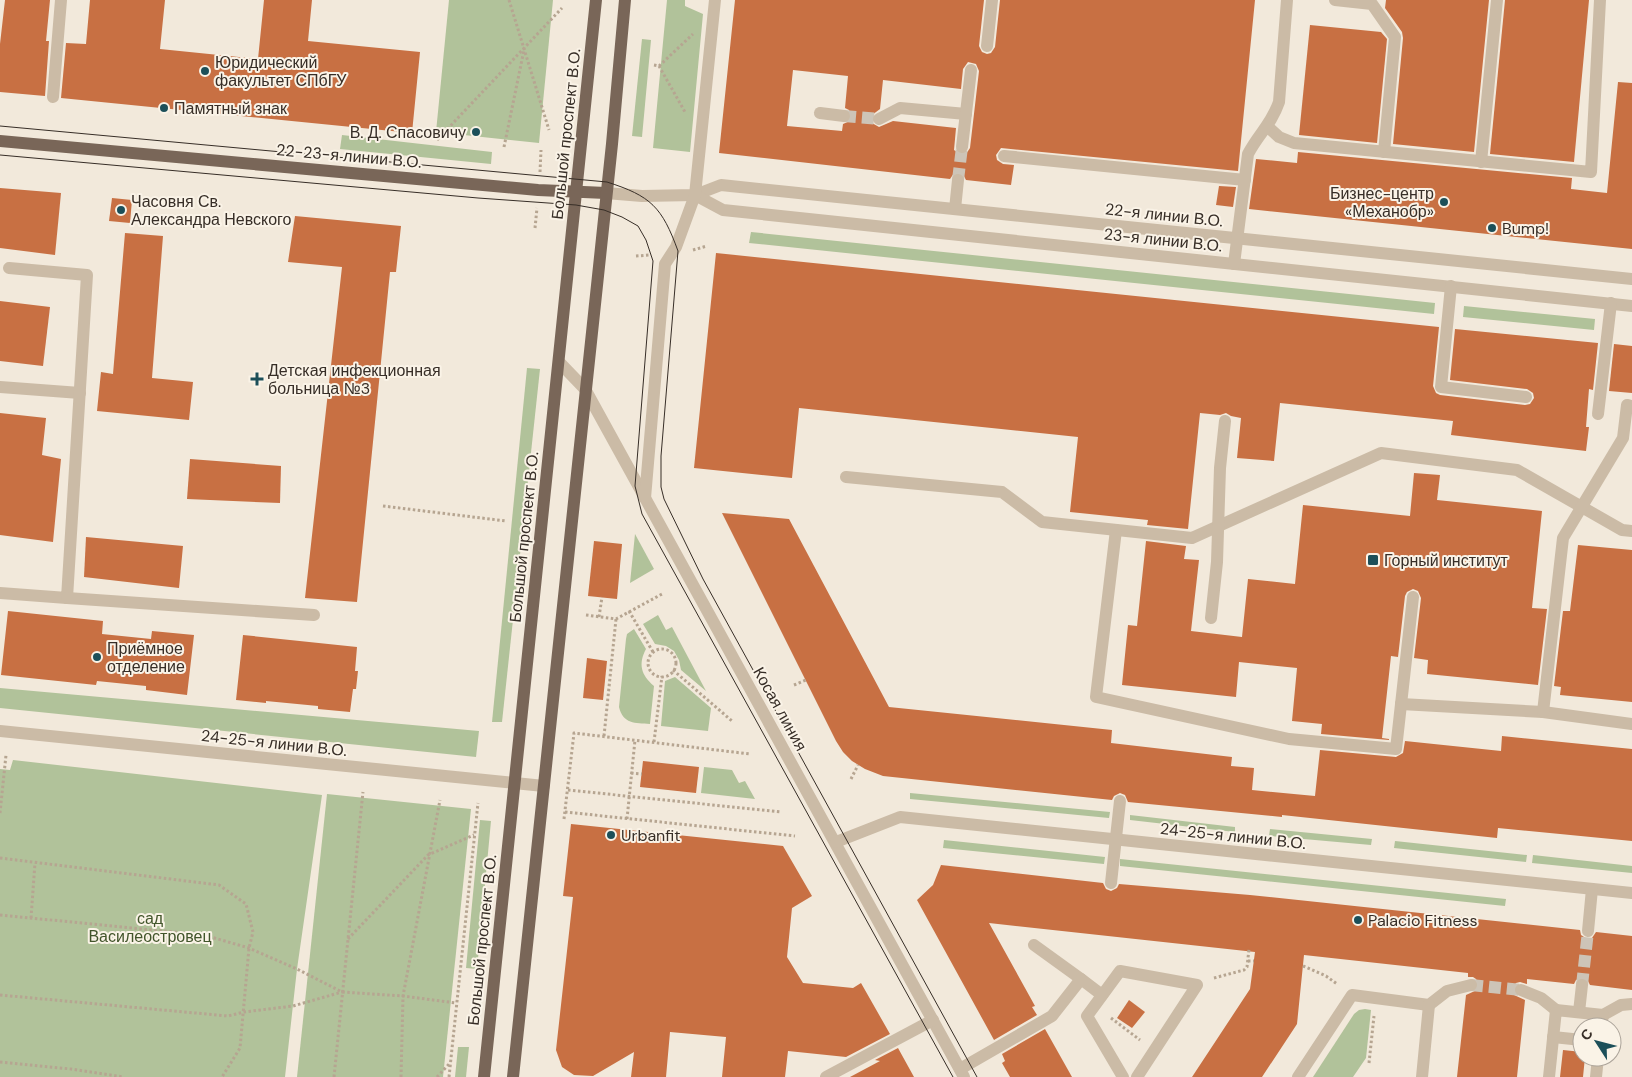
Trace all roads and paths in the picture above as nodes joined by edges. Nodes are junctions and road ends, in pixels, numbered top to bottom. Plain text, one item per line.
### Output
1 (61, 0) edge
2 (509, 0) edge
3 (596, 0) edge
4 (625, 0) edge
5 (716, 0) edge
6 (992, 0) edge
7 (1287, 0) edge
8 (1335, 0) edge
9 (1497, 0) edge
10 (1600, 0) edge
11 (562, 8) dead end
12 (694, 33) dead end
13 (987, 46) dead end
14 (524, 48) junction
15 (971, 70) dead end
16 (53, 97) dead end
17 (820, 113) dead end
18 (966, 114) junction
19 (844, 116) tunnel mouth
20 (688, 117) dead end
21 (879, 119) tunnel mouth
22 (1268, 127) junction
23 (549, 130) dead end
24 (436, 140) dead end
25 (0, 141) edge
26 (504, 147) dead end
27 (962, 147) tunnel mouth
28 (1384, 152) junction
29 (1004, 156) dead end
30 (1482, 162) junction
31 (958, 180) tunnel mouth
32 (1245, 180) junction
33 (577, 192) junction
34 (606, 193) junction
35 (695, 195) junction
36 (955, 209) junction
37 (1238, 238) junction
38 (1234, 264) junction
39 (10, 268) dead end
40 (1632, 279) edge
41 (1451, 286) junction
42 (1611, 304) junction
43 (1632, 306) edge
44 (559, 362) junction
45 (0, 387) edge
46 (585, 389) junction
47 (80, 392) junction
48 (1526, 397) dead end
49 (1632, 406) edge
50 (1598, 414) dead end
51 (1225, 421) dead end
52 (846, 477) dead end
53 (645, 498) junction
54 (383, 506) dead end
55 (1582, 506) junction
56 (506, 521) dead end
57 (1218, 526) junction
58 (1116, 530) junction
59 (1632, 531) edge
60 (0, 593) edge
61 (662, 594) dead end
62 (602, 597) dead end
63 (1413, 597) dead end
64 (67, 598) junction
65 (630, 611) junction
66 (314, 615) dead end
67 (586, 615) dead end
68 (599, 617) junction
69 (1210, 618) dead end
70 (616, 619) junction
71 (653, 652) junction
72 (673, 670) junction
73 (662, 676) junction
74 (806, 680) dead end
75 (794, 685) dead end
76 (1401, 704) junction
77 (1543, 712) junction
78 (732, 721) dead end
79 (1632, 724) edge
80 (0, 731) edge
81 (604, 736) junction
82 (635, 740) junction
83 (654, 742) junction
84 (750, 754) dead end
85 (6, 755) dead end
86 (858, 765) dead end
87 (631, 773) junction
88 (642, 774) dead end
89 (851, 779) dead end
90 (515, 784) junction
91 (544, 786) junction
92 (568, 790) junction
93 (363, 792) dead end
94 (629, 796) junction
95 (440, 800) dead end
96 (1120, 801) dead end
97 (478, 803) dead end
98 (565, 812) junction
99 (782, 812) dead end
100 (0, 813) edge
101 (564, 819) dead end
102 (627, 819) junction
103 (475, 835) junction
104 (795, 836) dead end
105 (1116, 840) junction
106 (836, 842) junction
107 (428, 855) junction
108 (0, 858) edge
109 (35, 863) junction
110 (1111, 883) dead end
111 (1592, 889) junction
112 (1632, 893) edge
113 (0, 915) edge
114 (31, 918) junction
115 (1588, 931) tunnel mouth
116 (347, 940) junction
117 (1034, 945) dead end
118 (248, 948) junction
119 (1249, 949) dead end
120 (1248, 961) junction
121 (1254, 961) dead end
122 (1302, 966) dead end
123 (1081, 979) junction
124 (1582, 984) tunnel mouth
125 (1197, 985) junction
126 (1471, 985) tunnel mouth
127 (1521, 990) tunnel mouth
128 (342, 992) junction
129 (1102, 994) junction
130 (0, 995) edge
131 (1352, 995) junction
132 (403, 996) junction
133 (456, 1003) junction
134 (1632, 1004) edge
135 (1429, 1005) junction
136 (1094, 1006) junction
137 (1556, 1010) junction
138 (244, 1012) junction
139 (1579, 1012) junction
140 (1592, 1017) edge
141 (1606, 1017) edge
142 (933, 1020) junction
143 (1373, 1033) dead end
144 (1553, 1037) junction
145 (1572, 1039) edge
146 (1154, 1050) junction
147 (0, 1062) edge
148 (451, 1062) junction
149 (1369, 1063) dead end
150 (962, 1073) edge
151 (124, 1077) edge
152 (222, 1077) edge
153 (334, 1077) edge
154 (401, 1077) edge
155 (436, 1077) edge
156 (449, 1077) edge
157 (484, 1077) edge
158 (513, 1077) edge
159 (826, 1077) edge
160 (1123, 1077) edge
161 (1137, 1077) edge
162 (1298, 1077) edge
163 (1422, 1077) edge
164 (1549, 1077) edge

1 - 16 street
2 - 14 path
3 - 33 main road, Большой проспект В.О.
4 - 34 main road
5 - 35 street
6 - 13 street
7 - 22 street
8 - 28 street
9 - 30 street
10 - 30 street
11 - 14 path
12 - 20 path
14 - 23 path
14 - 24 path
14 - 26 path
15 - 18 street
17 - 19 street
18 - 21 street
18 - 27 street
22 - 28 street
22 - 32 street
25 - 33 main road, 22-23-я линии В.О.
28 - 30 street
29 - 32 street
31 - 36 street
32 - 37 street
33 - 34 main road, 22-23-я линии В.О.
33 - 44 main road, Большой проспект В.О.
34 - 35 street, 22-23-я линии В.О.
34 - 46 main road
35 - 36 street, 22-я линии В.О.
35 - 38 street, 23-я линии В.О.
35 - 53 street
36 - 37 street, 22-я линии В.О.
37 - 38 street
37 - 40 street, 22-я линии В.О.
38 - 41 street, 23-я линии В.О.
39 - 47 street
41 - 42 street, 23-я линии В.О.
41 - 48 street
42 - 43 street, 23-я линии В.О.
42 - 50 street
44 - 46 street, Косая линия
44 - 90 main road, Большой проспект В.О.
45 - 47 street
46 - 53 street, Косая линия
46 - 91 main road
47 - 64 street
49 - 55 street
51 - 57 street
52 - 58 street
53 - 106 street, Косая линия
54 - 56 path
55 - 57 street
55 - 59 street
55 - 77 street
57 - 58 street
57 - 69 street
58 - 76 street
60 - 64 street
61 - 65 path
62 - 68 path
63 - 76 street
64 - 66 street
65 - 70 path
65 - 71 path
67 - 68 path
68 - 70 path
70 - 81 path
71 - 72 path
71 - 73 path
72 - 73 path
72 - 78 path
73 - 83 path
74 - 75 path
76 - 77 street
77 - 79 street
80 - 90 street, 24-25-я линии В.О.
81 - 82 path
81 - 92 path
82 - 83 path
82 - 87 path
83 - 84 path
85 - 100 path
86 - 89 path
87 - 88 path
87 - 94 path
90 - 91 street, 24-25-я линии В.О.
90 - 157 main road, Большой проспект В.О.
91 - 158 main road
92 - 94 path
92 - 98 path
93 - 116 path
94 - 99 path
94 - 102 path
95 - 107 path
96 - 105 street
97 - 103 path
98 - 101 path
98 - 102 path
102 - 104 path
103 - 107 path
103 - 133 path
105 - 106 street, 24-25-я линии В.О.
105 - 110 street
105 - 111 street, 24-25-я линии В.О.
106 - 142 street, Косая линия
107 - 116 path
107 - 132 path
108 - 109 path
109 - 114 path
109 - 118 path
111 - 112 street, 24-25-я линии В.О.
111 - 115 street
113 - 114 path
114 - 118 path
116 - 128 path
117 - 123 street
118 - 128 path
118 - 138 path
119 - 120 path
120 - 121 path
120 - 125 path
122 - 131 path
123 - 129 street
123 - 150 street
124 - 139 street
125 - 129 street
125 - 146 street
126 - 135 street
127 - 137 street
128 - 132 path
128 - 138 path
128 - 153 path
129 - 136 street
130 - 138 path
131 - 135 street
131 - 162 street
132 - 133 path
132 - 154 path
133 - 148 path
134 - 141 street
135 - 163 street
136 - 146 path
136 - 160 street
137 - 139 street
137 - 144 street
138 - 152 path
139 - 140 street
142 - 150 street, Косая линия
142 - 159 street
143 - 149 path
144 - 145 street
144 - 164 street
146 - 161 street
147 - 151 path
148 - 155 path
148 - 156 path

